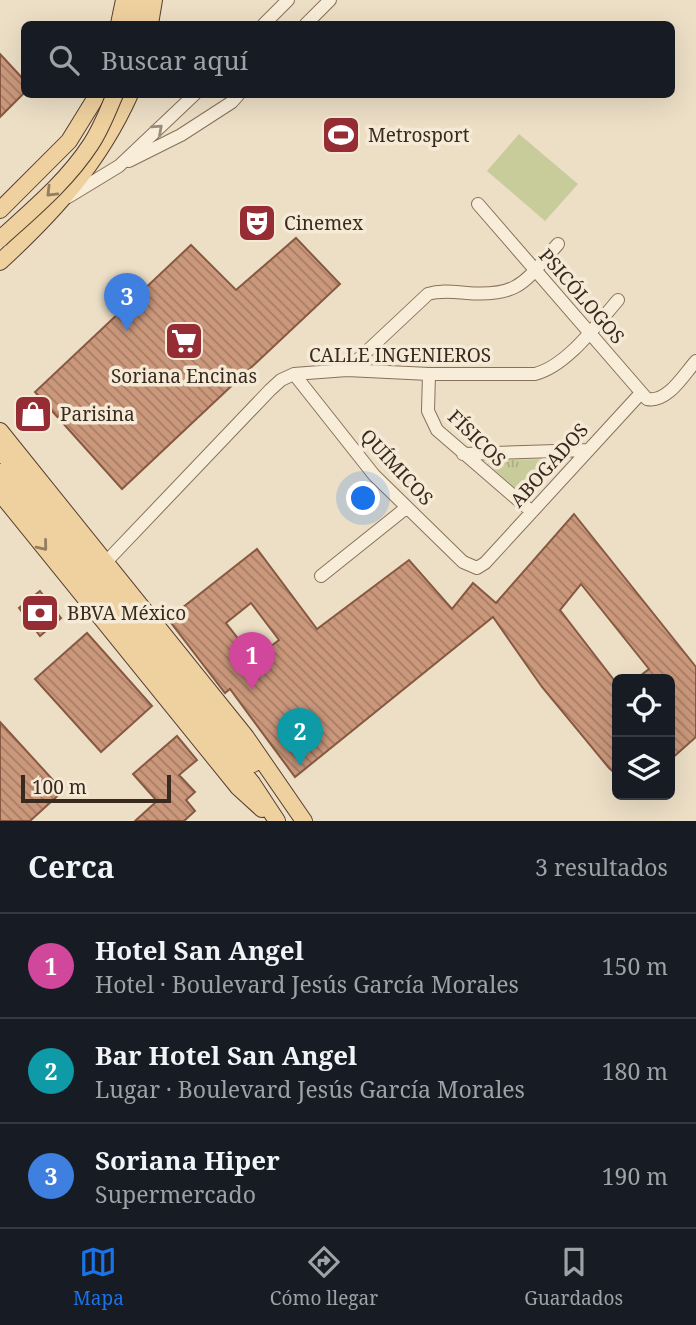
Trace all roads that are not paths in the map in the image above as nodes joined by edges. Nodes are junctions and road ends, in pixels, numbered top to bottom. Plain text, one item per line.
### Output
1 (124, 0) edge
2 (138, 0) edge
3 (154, 0) edge
4 (288, 0) edge
5 (330, 0) edge
6 (120, 21) edge
7 (134, 21) edge
8 (150, 21) edge
9 (267, 21) edge
10 (309, 21) edge
11 (96, 98) edge
12 (113, 98) edge
13 (128, 98) edge
14 (191, 98) edge
15 (231, 98) edge
16 (119, 166) junction
17 (64, 199) junction
18 (478, 204) dead end
19 (0, 210) edge
20 (0, 237) edge
21 (558, 244) dead end
22 (17, 246) junction
23 (0, 262) edge
24 (535, 270) junction
25 (618, 300) dead end
26 (589, 332) junction
27 (696, 361) edge
28 (347, 370) junction
29 (294, 374) junction
30 (429, 374) junction
31 (641, 393) junction
32 (0, 431) edge
33 (0, 450) edge
34 (588, 450) junction
35 (463, 454) junction
36 (0, 472) edge
37 (0, 493) edge
38 (406, 508) junction
39 (532, 512) junction
40 (105, 563) junction
41 (485, 564) joint
42 (321, 576) dead end
43 (126, 616) junction
44 (276, 821) edge
45 (302, 821) edge

1 - 6 main road
2 - 7 main road
3 - 8 main road
4 - 9 street
5 - 10 street
11 - 19 main road
12 -> 20 main road, bridge
13 - 17 main road
16 -> 14 street
15 - 16 street
16 - 17 street
17 - 22 main road
18 - 24 street, PSICÓLOGOS
20 - 22 main road
21 - 24 street
22 - 23 main road
24 - 26 street, PSICÓLOGOS
24 - 28 street
25 - 26 street, CALLE INGENIEROS
26 - 30 street, CALLE INGENIEROS
26 - 31 street, PSICÓLOGOS
27 - 31 street
28 - 29 street, CALLE INGENIEROS
28 - 30 street, CALLE INGENIEROS
29 - 38 street, QUÍMICOS
29 - 40 street, CALLE INGENIEROS
30 - 35 street, FÍSICOS
31 - 34 street, ABOGADOS
32 - 40 main road
33 - 43 main road
34 - 35 street
34 - 39 street, ABOGADOS
35 - 39 street, FÍSICOS
36 - 43 main road
37 -> 44 main road
38 - 41 street, QUÍMICOS
38 - 42 street
39 - 41 street, ABOGADOS
40 - 45 main road
43 - 44 main road
43 - 45 main road

